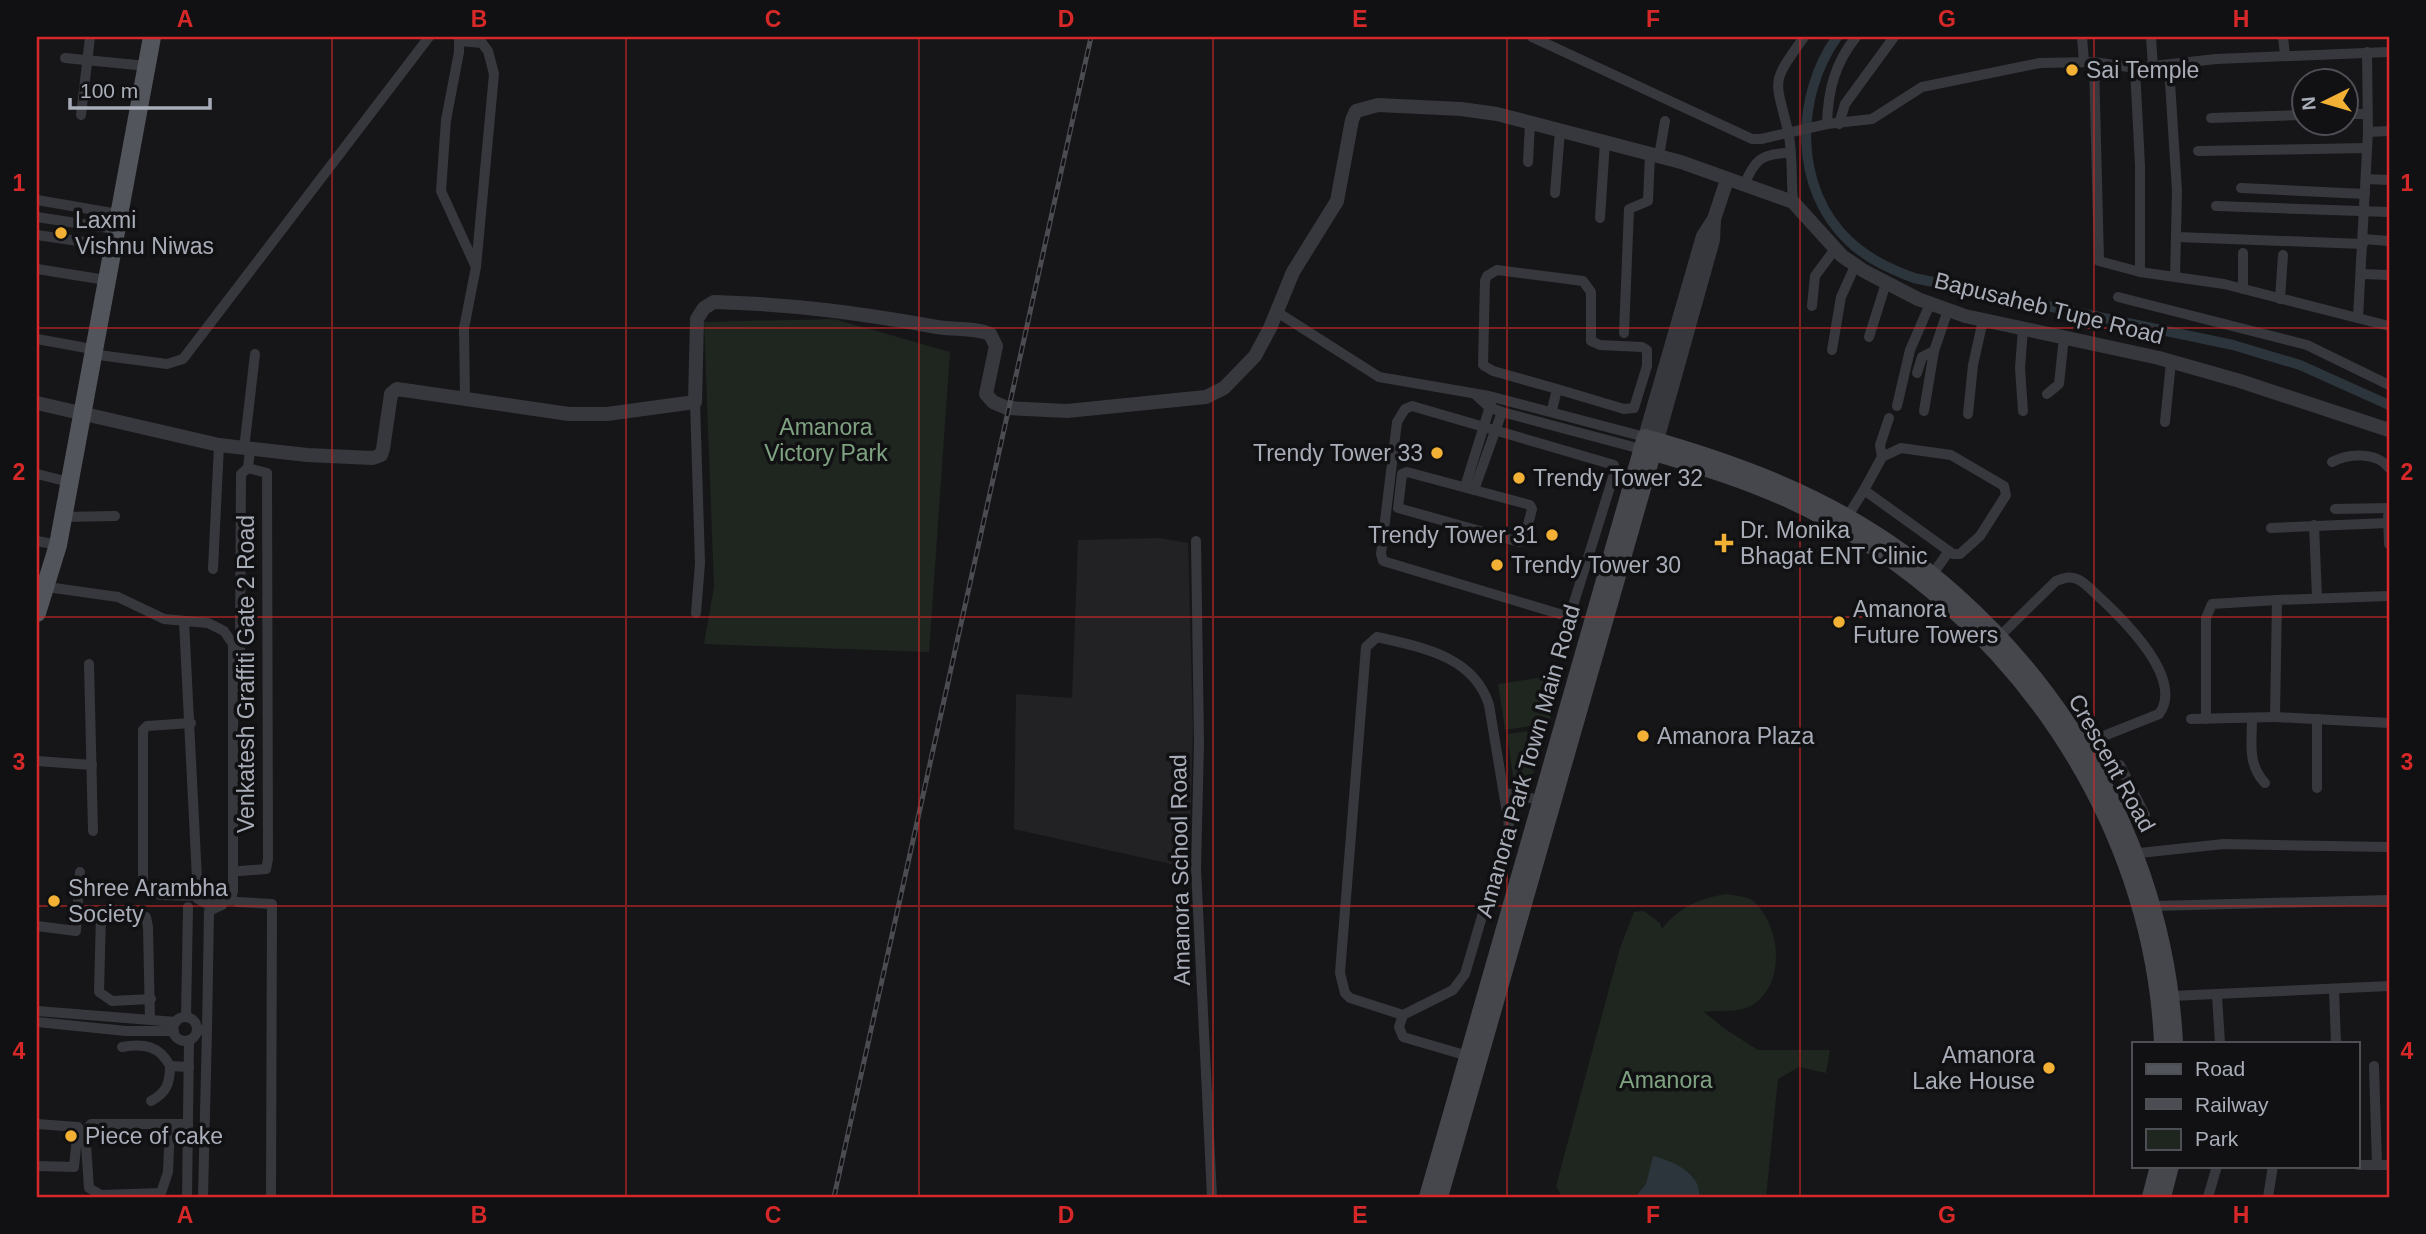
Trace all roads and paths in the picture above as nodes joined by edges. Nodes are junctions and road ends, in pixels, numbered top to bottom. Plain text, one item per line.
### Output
1 (90, 37) edge
2 (152, 37) edge
3 (429, 37) edge
4 (1532, 37) edge
5 (1804, 37) edge
6 (1856, 37) edge
7 (1895, 37) edge
8 (2082, 37) edge
9 (2151, 37) edge
10 (2283, 37) edge
11 (459, 39) edge
12 (2367, 52) junction
13 (2389, 52) edge
14 (2285, 55) junction
15 (65, 58) dead end
16 (88, 61) junction
17 (2089, 62) junction
18 (147, 66) junction
19 (2169, 66) junction
20 (2152, 67) junction
21 (2135, 68) junction
22 (2360, 114) edge
23 (2367, 114) junction
24 (81, 115) dead end
25 (2290, 115) edge
26 (2211, 118) dead end
27 (1665, 121) dead end
28 (1530, 123) junction
29 (1833, 124) junction
30 (1560, 131) junction
31 (1794, 131) junction
32 (2389, 131) edge
33 (2368, 132) junction
34 (1605, 142) junction
35 (2367, 148) junction
36 (2198, 150) dead end
37 (1788, 153) junction
38 (1654, 155) junction
39 (1528, 162) dead end
40 (2366, 179) junction
41 (1727, 180) junction
42 (2389, 180) edge
43 (1744, 186) junction
44 (2241, 188) dead end
45 (1555, 193) dead end
46 (2365, 194) junction
47 (37, 200) edge
48 (1793, 202) junction
49 (2216, 206) dead end
50 (2364, 211) junction
51 (2389, 212) edge
52 (37, 217) edge
53 (1600, 218) dead end
54 (115, 230) junction
55 (37, 235) edge
56 (2177, 237) junction
57 (2389, 241) edge
58 (2363, 242) junction
59 (1835, 249) junction
60 (2244, 253) dead end
61 (2283, 255) dead end
62 (1855, 266) junction
63 (476, 267) junction
64 (37, 269) edge
65 (2140, 272) junction
66 (2361, 274) junction
67 (2389, 275) edge
68 (2175, 277) junction
69 (106, 280) junction
70 (1886, 283) junction
71 (2243, 289) junction
72 (2118, 297) dead end
73 (2280, 299) junction
74 (1930, 304) junction
75 (1812, 306) dead end
76 (1948, 310) junction
77 (1277, 312) junction
78 (2358, 318) junction
79 (1983, 320) junction
80 (2389, 326) edge
81 (2023, 329) junction
82 (1623, 333) dead end
83 (1869, 337) dead end
84 (2063, 337) junction
85 (37, 339) edge
86 (1832, 350) dead end
87 (92, 351) junction
88 (1934, 351) junction
89 (255, 354) dead end
90 (2171, 362) junction
91 (1917, 373) dead end
92 (2389, 385) edge
93 (1557, 389) junction
94 (2047, 394) dead end
95 (465, 398) junction
96 (695, 402) junction
97 (1491, 402) junction
98 (37, 403) edge
99 (1897, 406) dead end
100 (1552, 410) junction
101 (81, 411) junction
102 (1924, 411) dead end
103 (2023, 411) dead end
104 (1502, 412) junction
105 (1968, 414) dead end
106 (1889, 418) dead end
107 (2165, 422) dead end
108 (1488, 428) junction
109 (2389, 430) edge
110 (219, 445) junction
111 (1649, 445) junction
112 (247, 449) junction
113 (1882, 457) junction
114 (2332, 462) dead end
115 (2388, 465) edge
116 (248, 468) junction
117 (37, 474) edge
118 (69, 482) junction
119 (1470, 488) junction
120 (1864, 491) junction
121 (2389, 503) edge
122 (2389, 508) edge
123 (2335, 509) dead end
124 (115, 516) dead end
125 (62, 517) junction
126 (1844, 522) junction
127 (2388, 523) edge
128 (2314, 525) junction
129 (2271, 528) dead end
130 (37, 541) edge
131 (1196, 541) dead end
132 (2389, 544) edge
133 (58, 545) junction
134 (1949, 551) junction
135 (213, 569) dead end
136 (1932, 575) junction
137 (43, 589) edge
138 (2389, 596) edge
139 (2316, 597) junction
140 (2277, 600) junction
141 (37, 612) edge
142 (696, 612) dead end
143 (184, 621) junction
144 (2000, 636) junction
145 (89, 664) dead end
146 (2275, 717) junction
147 (2252, 718) junction
148 (2191, 719) dead end
149 (2206, 719) junction
150 (2317, 719) junction
151 (191, 723) junction
152 (2389, 723) edge
153 (2081, 745) junction
154 (37, 761) edge
155 (92, 765) junction
156 (2099, 776) junction
157 (2265, 783) dead end
158 (2317, 788) dead end
159 (1504, 793) junction
160 (1547, 801) junction
161 (2107, 805) junction
162 (2145, 815) dead end
163 (93, 831) dead end
164 (2389, 847) edge
165 (2130, 854) junction
166 (240, 871) junction
167 (80, 872) dead end
168 (198, 896) junction
169 (2389, 900) edge
170 (237, 902) junction
171 (2154, 906) junction
172 (188, 907) dead end
173 (37, 926) edge
174 (2389, 986) edge
175 (2334, 989) junction
176 (2171, 996) junction
177 (2217, 996) junction
178 (151, 999) junction
179 (37, 1011) edge
180 (1403, 1014) junction
181 (150, 1020) junction
182 (37, 1022) edge
183 (178, 1023) junction
184 (202, 1030) junction
185 (189, 1041) junction
186 (2162, 1042) edge
187 (2175, 1042) edge
188 (2220, 1042) edge
189 (2336, 1042) edge
190 (122, 1047) dead end
191 (1468, 1056) junction
192 (170, 1066) junction
193 (2374, 1066) dead end
194 (190, 1067) junction
195 (151, 1101) dead end
196 (37, 1124) edge
197 (170, 1124) junction
198 (188, 1125) junction
199 (2360, 1165) edge
200 (2383, 1165) edge
201 (37, 1166) edge
202 (2157, 1168) edge
203 (2170, 1168) edge
204 (2216, 1168) edge
205 (2273, 1168) edge
206 (187, 1197) edge
207 (203, 1197) edge
208 (271, 1197) edge
209 (1212, 1197) edge
210 (1427, 1197) edge
211 (1440, 1197) edge
212 (2150, 1197) edge
213 (2163, 1197) edge
214 (2208, 1197) edge
215 (2268, 1197) edge

1 - 16 street
2 - 18 main road
3 - 87 street
4 - 31 street
5 - 31 street
6 - 29 street
7 - 29 street
8 - 17 street
9 - 20 street
10 - 14 street
11 - 63 street
11 - 63 street
12 - 13 street
12 - 14 street
12 - 23 street
14 - 19 street
15 - 16 street
16 - 18 street
16 - 24 street
17 - 21 street
17 - 29 street
17 - 65 street
18 - 54 main road
19 - 20 street
19 - 56 street
20 - 21 street
21 - 65 street
22 - 23 street
23 - 33 street
25 - 26 street
27 - 38 street
28 - 30 street
28 - 39 street
28 - 77 street
29 - 31 street
30 - 34 street
30 - 45 street
31 - 37 street
32 - 33 street
33 - 35 street
34 - 38 street
34 - 53 street
35 - 36 street
35 - 40 street
37 - 43 street
37 - 48 street
38 - 41 street
38 - 82 street
40 - 42 street
40 - 46 street
41 - 43 street
41 - 111 street, Amanora Park Town Main Road
43 - 48 street
44 - 46 street
46 - 50 street
47 - 54 street
48 - 59 street, Bapusaheb Tupe Road
49 - 50 street
50 - 51 street
50 - 58 street
52 - 54 street
54 - 55 street
54 - 69 main road
56 - 58 street
56 - 68 street
57 - 58 street
58 - 66 street
59 - 62 street, Bapusaheb Tupe Road
59 - 75 street
60 - 71 street
61 - 73 street
62 - 70 street, Bapusaheb Tupe Road
62 - 86 street
63 - 95 street
64 - 69 street
65 - 68 street
66 - 67 street
66 - 78 street
68 - 71 street
69 - 87 main road
70 - 74 street, Bapusaheb Tupe Road
70 - 83 street
71 - 73 street
72 - 92 street
73 - 78 street
74 - 76 street, Bapusaheb Tupe Road
74 - 99 street
76 - 79 street, Bapusaheb Tupe Road
76 - 88 street
77 - 96 street
77 - 97 street
78 - 80 street
79 - 81 street, Bapusaheb Tupe Road
79 - 105 street
81 - 84 street, Bapusaheb Tupe Road
81 - 103 street
84 - 90 street, Bapusaheb Tupe Road
84 - 94 street
85 - 87 street
87 - 101 main road
88 - 91 street
88 - 102 street
89 - 112 street, Venkatesh Graffiti Gate 2 Road
90 - 107 street
90 - 109 street, Bapusaheb Tupe Road
93 - 93 street
93 - 100 street
95 - 96 street
95 - 112 street
96 - 142 street
97 - 100 street
97 - 104 street
97 - 108 street
98 - 101 street
100 - 111 street
101 - 110 street
101 - 118 main road
104 - 108 street
104 - 111 street
106 - 113 street
108 - 108 street
108 - 119 street
110 - 112 street
110 - 135 street
111 - 126 main road, Crescent Road
111 - 160 main road, Amanora Park Town Main Road
112 - 116 street, Venkatesh Graffiti Gate 2 Road
113 - 120 street
113 - 134 street
114 - 115 street
116 - 166 street, Venkatesh Graffiti Gate 2 Road
116 - 166 street, Venkatesh Graffiti Gate 2 Road
117 - 118 street
118 - 125 main road
119 - 119 street
120 - 126 street
120 - 134 street
121 - 122 street
122 - 123 street
122 - 127 street
124 - 125 street
125 - 133 main road
126 - 136 main road, Crescent Road
126 - 161 main road, Crescent Road
127 - 128 street
127 - 132 street
128 - 129 street
128 - 139 street
130 - 133 street
131 - 209 street, Amanora School Road
133 - 137 main road
134 - 136 street
136 - 144 main road, Crescent Road
137 - 141 main road
137 - 143 street
138 - 139 street
139 - 140 street
140 - 146 street
140 - 149 street
143 - 151 street
143 - 168 street
144 - 153 main road, Crescent Road
144 - 153 street
145 - 155 street
146 - 147 street
146 - 150 street
147 - 149 street
147 - 157 street
148 - 149 street
150 - 152 street
150 - 158 street
151 - 168 street
151 - 168 street
153 - 156 main road, Crescent Road
154 - 155 street
155 - 163 street
156 - 161 main road, Crescent Road
156 - 162 street
159 - 160 street
159 - 180 street
159 - 180 street
160 - 191 main road, Amanora Park Town Main Road
160 - 211 main road, Amanora Park Town Main Road
161 - 165 main road, Crescent Road
164 - 165 street
165 - 171 main road, Crescent Road
165 - 186 main road, Crescent Road
166 - 170 street, Venkatesh Graffiti Gate 2 Road
167 - 173 street
169 - 171 street
170 - 184 street
170 - 208 street
171 - 176 main road, Crescent Road
172 - 183 street
174 - 175 street
175 - 177 street
175 - 189 street
176 - 177 street
176 - 187 main road, Crescent Road
177 - 188 street
178 - 178 street
178 - 181 street
179 - 181 street
180 - 191 street
181 - 183 street
182 - 183 street
183 - 184 street
183 - 185 street
184 - 185 street
184 - 207 street
185 - 194 street
190 - 192 street
191 - 210 main road, Amanora Park Town Main Road
192 - 194 street
192 - 195 street
193 - 200 street
194 - 198 street
196 - 201 street
197 - 197 street
197 - 198 street
198 - 206 street
199 - 200 street
202 - 212 main road
203 - 213 main road
204 - 214 street
205 - 215 street

